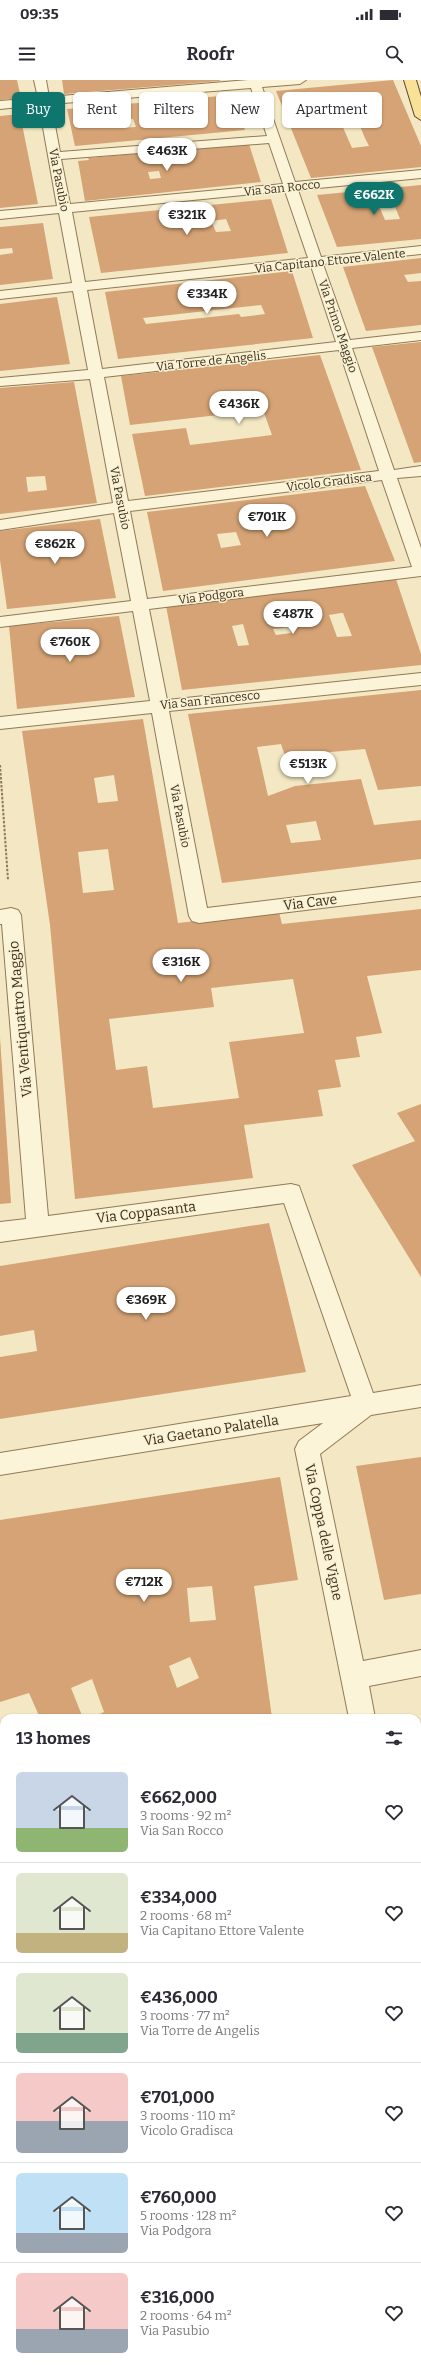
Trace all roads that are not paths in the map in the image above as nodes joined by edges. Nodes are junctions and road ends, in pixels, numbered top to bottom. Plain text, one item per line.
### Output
1 (40, 80) edge
2 (300, 80) edge
3 (410, 80) edge
4 (255, 82) edge
5 (42, 92) edge
6 (65, 100) edge
7 (12, 104) edge
8 (0, 105) edge
9 (420, 113) edge
10 (49, 128) edge
11 (274, 139) junction
12 (54, 156) junction
13 (421, 174) edge
14 (290, 187) junction
15 (64, 209) junction
16 (0, 215) edge
17 (421, 250) edge
18 (316, 262) junction
19 (80, 288) junction
20 (0, 295) edge
21 (421, 336) edge
22 (344, 346) junction
23 (96, 374) junction
24 (0, 382) edge
25 (421, 471) edge
26 (388, 475) junction
27 (122, 507) junction
28 (0, 525) edge
29 (421, 571) edge
30 (140, 605) junction
31 (0, 622) edge
32 (421, 679) edge
33 (159, 706) junction
34 (0, 723) edge
35 (421, 889) edge
36 (5, 916) edge
37 (199, 916) joint
38 (38, 1226) junction
39 (0, 1232) edge
40 (421, 1396) edge
41 (366, 1405) junction
42 (0, 1464) edge
43 (421, 1663) edge
44 (354, 1676) junction
45 (361, 1714) edge

1 - 5 street, Via Pasubio
2 - 4 street
3 - 9 main road
4 - 6 street
4 - 11 street, Via Primo Maggio
7 - 8 street
10 - 12 street, Via Pasubio
11 - 12 street
11 - 14 street, Via Primo Maggio
12 - 15 street, Via Pasubio
13 - 14 street, Via San Rocco
14 - 15 street, Via San Rocco
14 - 18 street, Via Primo Maggio
15 - 16 street, Via San Rocco
15 - 19 street, Via Pasubio
17 - 18 street, Via Capitano Ettore Valente
18 - 19 street, Via Capitano Ettore Valente
18 - 22 street, Via Primo Maggio
19 - 20 street, Via Capitano Ettore Valente
19 - 23 street, Via Pasubio
21 - 22 street, Via Torre de Angelis
22 - 23 street, Via Torre de Angelis
22 - 26 street, Via Primo Maggio
23 - 24 street, Via Torre de Angelis
23 - 27 street, Via Pasubio
25 - 26 street, Vicolo Gradisca
26 - 27 street, Vicolo Gradisca
26 - 29 street, Via Primo Maggio
27 - 28 street, Vicolo Gradisca
27 - 30 street, Via Pasubio
29 - 30 street, Via Podgora
30 - 31 street, Via Podgora
30 - 33 street, Via Pasubio
32 - 33 street, Via San Francesco
33 - 34 street, Via San Francesco
33 - 37 street, Via Pasubio
35 - 37 street, Via Cave
36 - 38 street, Via Ventiquattro Maggio
38 - 39 street, Via Coppasanta
38 - 41 street, Via Coppasanta
40 - 41 street, Via Gaetano Palatella
41 - 42 street, Via Gaetano Palatella
41 - 44 street, Via Coppa delle Vigne
43 - 44 street
44 - 45 street, Via Coppa delle Vigne

